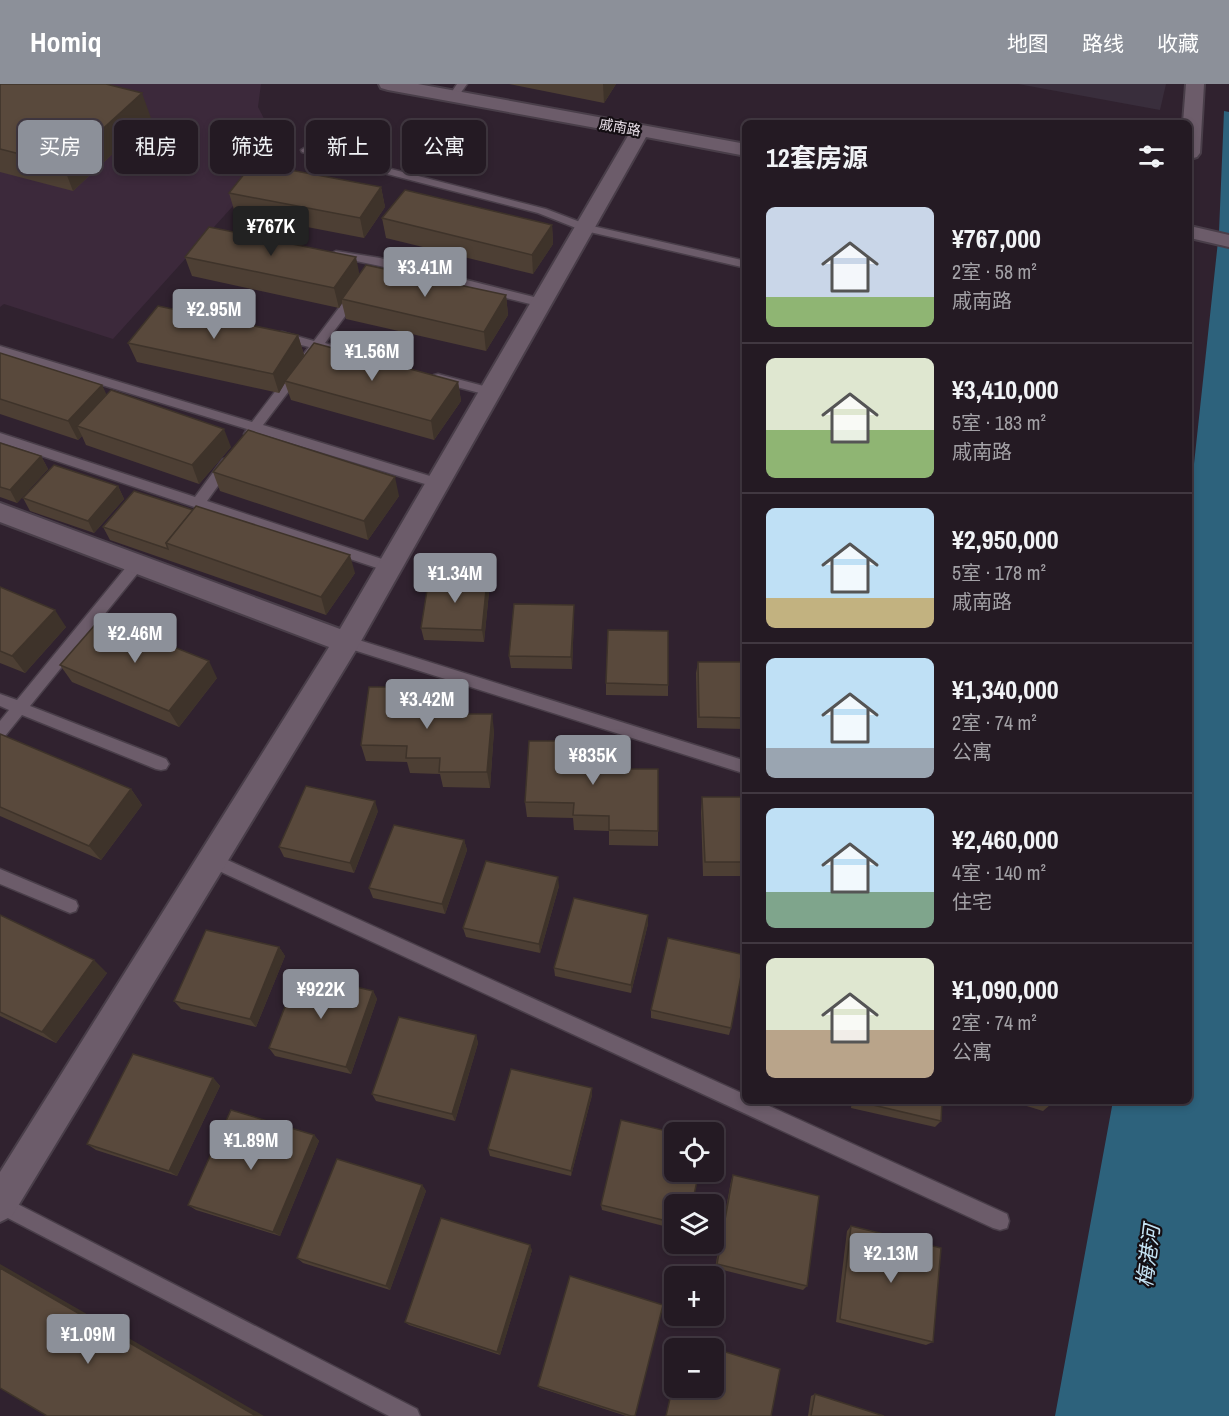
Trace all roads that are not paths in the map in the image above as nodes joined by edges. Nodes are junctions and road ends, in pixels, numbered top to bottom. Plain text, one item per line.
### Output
1 (388, 84) edge
2 (1195, 84) edge
3 (458, 90) edge
4 (1192, 125) edge
5 (641, 130) junction
6 (742, 149) edge
7 (390, 172) edge
8 (585, 228) junction
9 (1193, 233) edge
10 (1229, 241) edge
11 (322, 252) edge
12 (742, 264) edge
13 (373, 271) junction
14 (542, 303) junction
15 (180, 309) edge
16 (237, 324) edge
17 (271, 333) edge
18 (317, 345) junction
19 (0, 350) edge
20 (340, 352) edge
21 (421, 373) edge
22 (490, 392) junction
23 (255, 427) junction
24 (0, 437) edge
25 (438, 483) junction
26 (198, 503) junction
27 (0, 512) edge
28 (137, 564) junction
29 (389, 567) junction
30 (346, 642) junction
31 (0, 700) edge
32 (20, 708) junction
33 (0, 732) edge
34 (161, 764) dead end
35 (742, 767) edge
36 (212, 860) junction
37 (0, 876) edge
38 (70, 906) dead end
39 (742, 1103) edge
40 (745, 1104) edge
41 (0, 1204) edge
42 (1000, 1221) dead end
43 (410, 1416) edge

1 - 3 street, 戚南路
2 - 4 street
3 - 5 street, 戚南路
5 - 6 street, 戚南路
5 - 8 street
7 - 8 lane
8 - 12 lane
8 - 14 street
9 - 10 street
11 - 13 lane
13 - 14 lane
13 - 18 lane
14 - 22 street
15 - 16 lane
17 - 18 lane
18 - 20 lane
18 - 23 lane
19 - 23 lane
21 - 22 lane
22 - 25 street
23 - 25 lane
23 - 26 lane
24 - 26 lane
25 - 29 street
26 - 29 lane
27 - 28 street
28 - 30 street
28 - 32 lane
29 - 30 street
30 - 35 lane
30 - 36 street
31 - 32 lane
32 - 33 lane
32 - 34 lane
36 - 39 lane
36 - 41 street
37 - 38 lane
40 - 42 lane
41 - 43 lane

